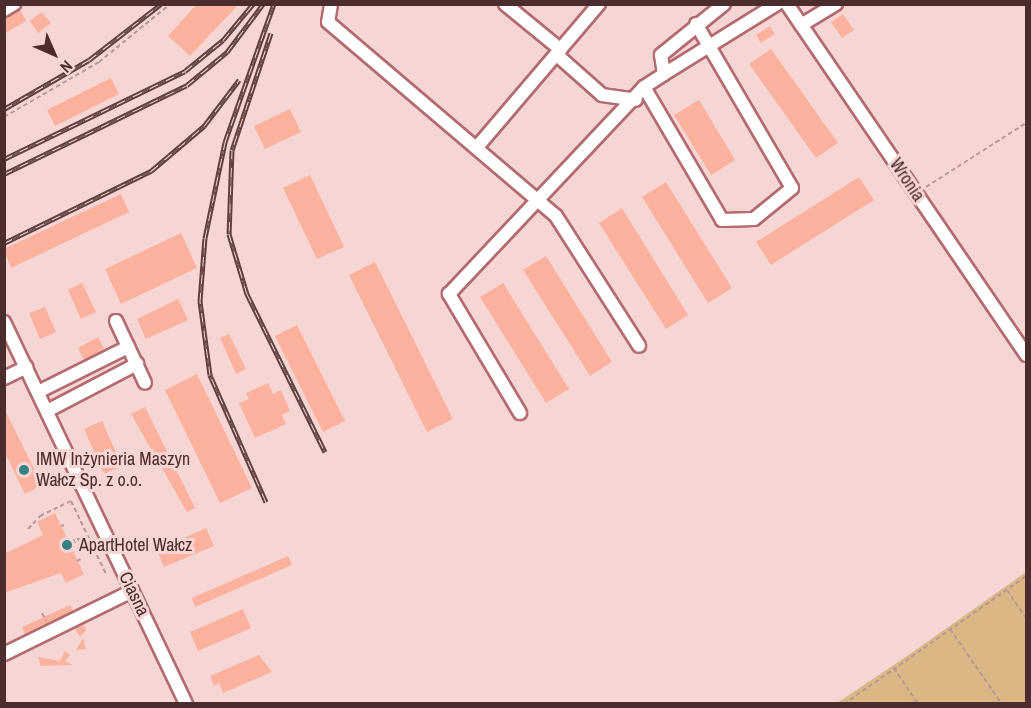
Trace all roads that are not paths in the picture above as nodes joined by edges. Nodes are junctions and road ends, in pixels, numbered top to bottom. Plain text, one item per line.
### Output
1 (14, 4) edge
2 (330, 4) edge
3 (505, 4) edge
4 (599, 4) edge
5 (724, 4) edge
6 (777, 4) edge
7 (787, 4) edge
8 (836, 4) edge
9 (4, 10) edge
10 (696, 24) junction
11 (801, 26) junction
12 (710, 49) junction
13 (559, 52) junction
14 (664, 74) junction
15 (644, 87) junction
16 (636, 100) junction
17 (478, 146) junction
18 (539, 200) junction
19 (116, 321) dead end
20 (4, 322) edge
21 (639, 346) dead end
22 (128, 347) junction
23 (1026, 356) edge
24 (137, 364) junction
25 (27, 367) junction
26 (4, 378) edge
27 (145, 383) dead end
28 (38, 392) junction
29 (47, 411) junction
30 (520, 413) dead end
31 (132, 591) junction
32 (4, 654) edge
33 (186, 704) edge

1 - 9 street
2 - 17 street
3 - 13 street
4 - 13 street
5 - 10 street
6 - 12 street
7 - 11 street, Wronia
8 - 11 street
10 - 12 street
10 - 14 street
11 - 23 street, Wronia
12 - 14 street
12 - 15 street
13 - 16 street
13 - 17 street
14 - 15 street
15 - 16 street
16 - 18 street
17 - 18 street
18 - 21 street
18 - 30 street
19 - 22 street
20 - 25 street, Ciasna
22 - 24 street
22 - 28 street
24 - 27 street
24 - 29 street
25 - 26 street
25 - 28 street, Ciasna
28 - 29 street, Ciasna
29 - 31 street, Ciasna
31 - 32 street
31 - 33 street, Ciasna

